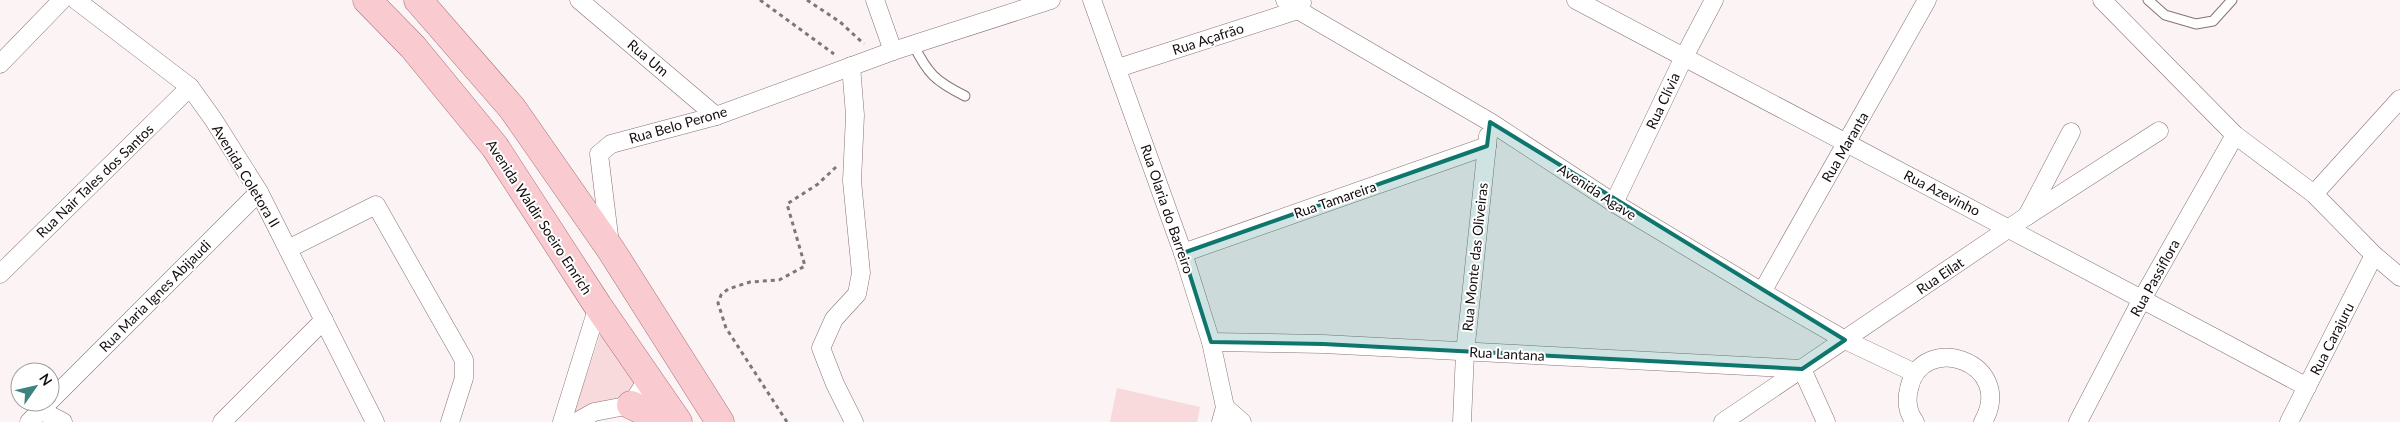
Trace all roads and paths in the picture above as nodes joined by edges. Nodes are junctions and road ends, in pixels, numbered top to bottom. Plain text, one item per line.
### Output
1 (62, 0) edge
2 (76, 0) edge
3 (367, 0) edge
4 (418, 0) edge
5 (579, 0) edge
6 (760, 0) edge
7 (807, 0) edge
8 (874, 0) edge
9 (1051, 0) edge
10 (1092, 0) edge
11 (1576, 0) edge
12 (1714, 0) edge
13 (1927, 0) edge
14 (2102, 0) edge
15 (2148, 0) edge
16 (2232, 0) edge
17 (1296, 3) edge
18 (913, 44) junction
19 (885, 53) junction
20 (1684, 57) junction
21 (0, 64) edge
22 (851, 66) junction
23 (1118, 68) junction
24 (190, 88) junction
25 (965, 96) dead end
26 (2400, 98) edge
27 (716, 116) junction
28 (1490, 122) junction
29 (2071, 132) dead end
30 (2159, 132) dead end
31 (2235, 136) junction
32 (1847, 144) junction
33 (1487, 146) junction
34 (855, 150) junction
35 (259, 192) junction
36 (2314, 194) junction
37 (1614, 203) junction
38 (2027, 216) junction
39 (2012, 228) junction
40 (288, 249) junction
41 (611, 250) junction
42 (1183, 253) junction
43 (2374, 255) junction
44 (0, 274) edge
45 (2400, 277) edge
46 (1762, 292) junction
47 (2142, 299) junction
48 (598, 306) junction
49 (324, 320) junction
50 (663, 334) junction
51 (1844, 340) junction
52 (1211, 342) junction
53 (1465, 352) junction
54 (1802, 369) junction
55 (1915, 374) junction
56 (648, 378) junction
57 (2307, 387) junction
58 (60, 391) edge
59 (631, 405) junction
60 (47, 412) edge
61 (1223, 414) edge
62 (1991, 419) edge
63 (63, 422) edge
64 (222, 422) edge
65 (375, 422) edge
66 (450, 422) edge
67 (562, 422) edge
68 (576, 422) edge
69 (667, 422) edge
70 (678, 422) edge
71 (720, 422) edge
72 (787, 422) edge
73 (854, 422) edge
74 (1242, 422) edge
75 (1462, 422) edge
76 (1723, 422) edge
77 (1826, 422) edge
78 (1915, 422) edge
79 (2078, 422) edge
80 (2289, 422) edge

1 - 21 street
2 - 24 street, Avenida Coletora II
3 - 48 main road, Avenida Waldir Soeiro Emrich
4 - 41 main road
5 - 27 street, Rua Um
6 - 22 path
7 - 19 path
8 - 19 street
9 - 18 street, Rua Belo Perone
10 - 23 street, Rua Olaria do Barreiro
11 - 20 street, Rua Azevinho
12 - 20 street, Rua Clívia
13 - 32 street, Rua Maranta
14 - 31 street
15 - 16 lane
17 - 23 street, Rua Açafrão
17 - 28 street, Avenida Agave
18 - 19 street, Rua Belo Perone
18 - 25 lane
19 - 22 street, Rua Belo Perone
20 - 32 street, Rua Azevinho
20 - 37 street, Rua Clívia
22 - 27 street, Rua Belo Perone
22 - 34 street
23 - 42 street, Rua Olaria do Barreiro
24 - 35 street, Avenida Coletora II
24 - 44 street, Rua Nair Tales dos Santos
26 - 36 street
27 - 41 street, Rua Belo Perone
28 - 33 street, Rua Monte das Oliveiras
28 - 37 street, Avenida Agave
29 - 38 street
30 - 38 street, Rua Eilat
31 - 36 street
31 - 47 street, Rua Passiflora
32 - 39 street, Rua Azevinho
32 - 46 street, Rua Maranta
33 - 42 street, Rua Tamareira
33 - 53 street, Rua Monte das Oliveiras
34 - 72 path
34 - 73 street
35 - 40 street, Avenida Coletora II
35 - 58 street, Rua Maria Ignes Abijaudi
36 - 43 street
37 - 46 street, Avenida Agave
38 - 39 street, Rua Eilat
39 - 47 street, Rua Azevinho
39 - 51 street, Rua Eilat
40 - 49 street, Avenida Coletora II
40 - 66 street
41 - 50 main road
42 - 52 street, Rua Olaria do Barreiro
43 - 45 street
43 - 57 street, Rua Carajuru
46 - 51 street, Avenida Agave
47 - 57 street, Rua Azevinho
47 - 79 street, Rua Passiflora
48 - 50 main road
48 - 56 main road, Avenida Waldir Soeiro Emrich
48 - 67 street
49 - 64 street
49 - 65 street, Avenida Coletora II
50 - 56 main road
50 - 71 main road
51 - 54 street, Rua Eilat
51 - 55 street, Avenida Agave
52 - 53 street, Rua Lantana
52 - 61 street, Rua Olaria do Barreiro
53 - 54 street, Rua Lantana
53 - 75 street, Rua Monte das Oliveiras
54 - 76 street, Rua Eilat
54 - 77 street
55 - 62 street
55 - 78 street
56 - 59 street
56 - 70 main road, Avenida Waldir Soeiro Emrich
57 - 80 street, Rua Carajuru
59 - 68 street
59 - 69 main road
60 - 63 street
61 - 74 street

